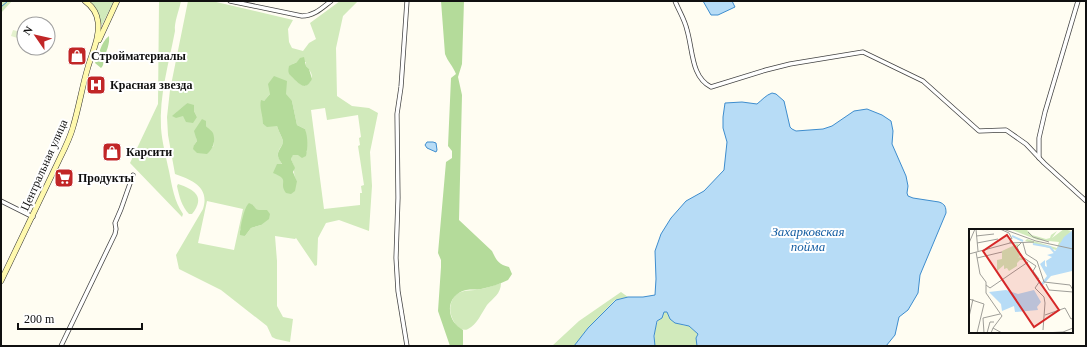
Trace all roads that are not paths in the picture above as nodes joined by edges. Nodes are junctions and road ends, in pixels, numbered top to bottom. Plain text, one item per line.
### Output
1 (85, 1) edge
2 (117, 1) edge
3 (230, 1) edge
4 (331, 1) edge
5 (407, 1) edge
6 (675, 1) edge
7 (1078, 1) edge
8 (93, 52) junction
9 (1039, 158) junction
10 (134, 175) dead end
11 (1, 201) edge
12 (1086, 201) edge
13 (32, 217) junction
14 (1, 282) edge
15 (61, 346) edge
16 (407, 346) edge

1 - 8 main road
2 - 8 main road
3 - 4 street
5 - 16 street
6 - 9 street
7 - 9 street
8 - 13 main road, Центральная улица
9 - 12 street
10 - 15 street
11 - 13 street
13 - 14 main road, Центральная улица

